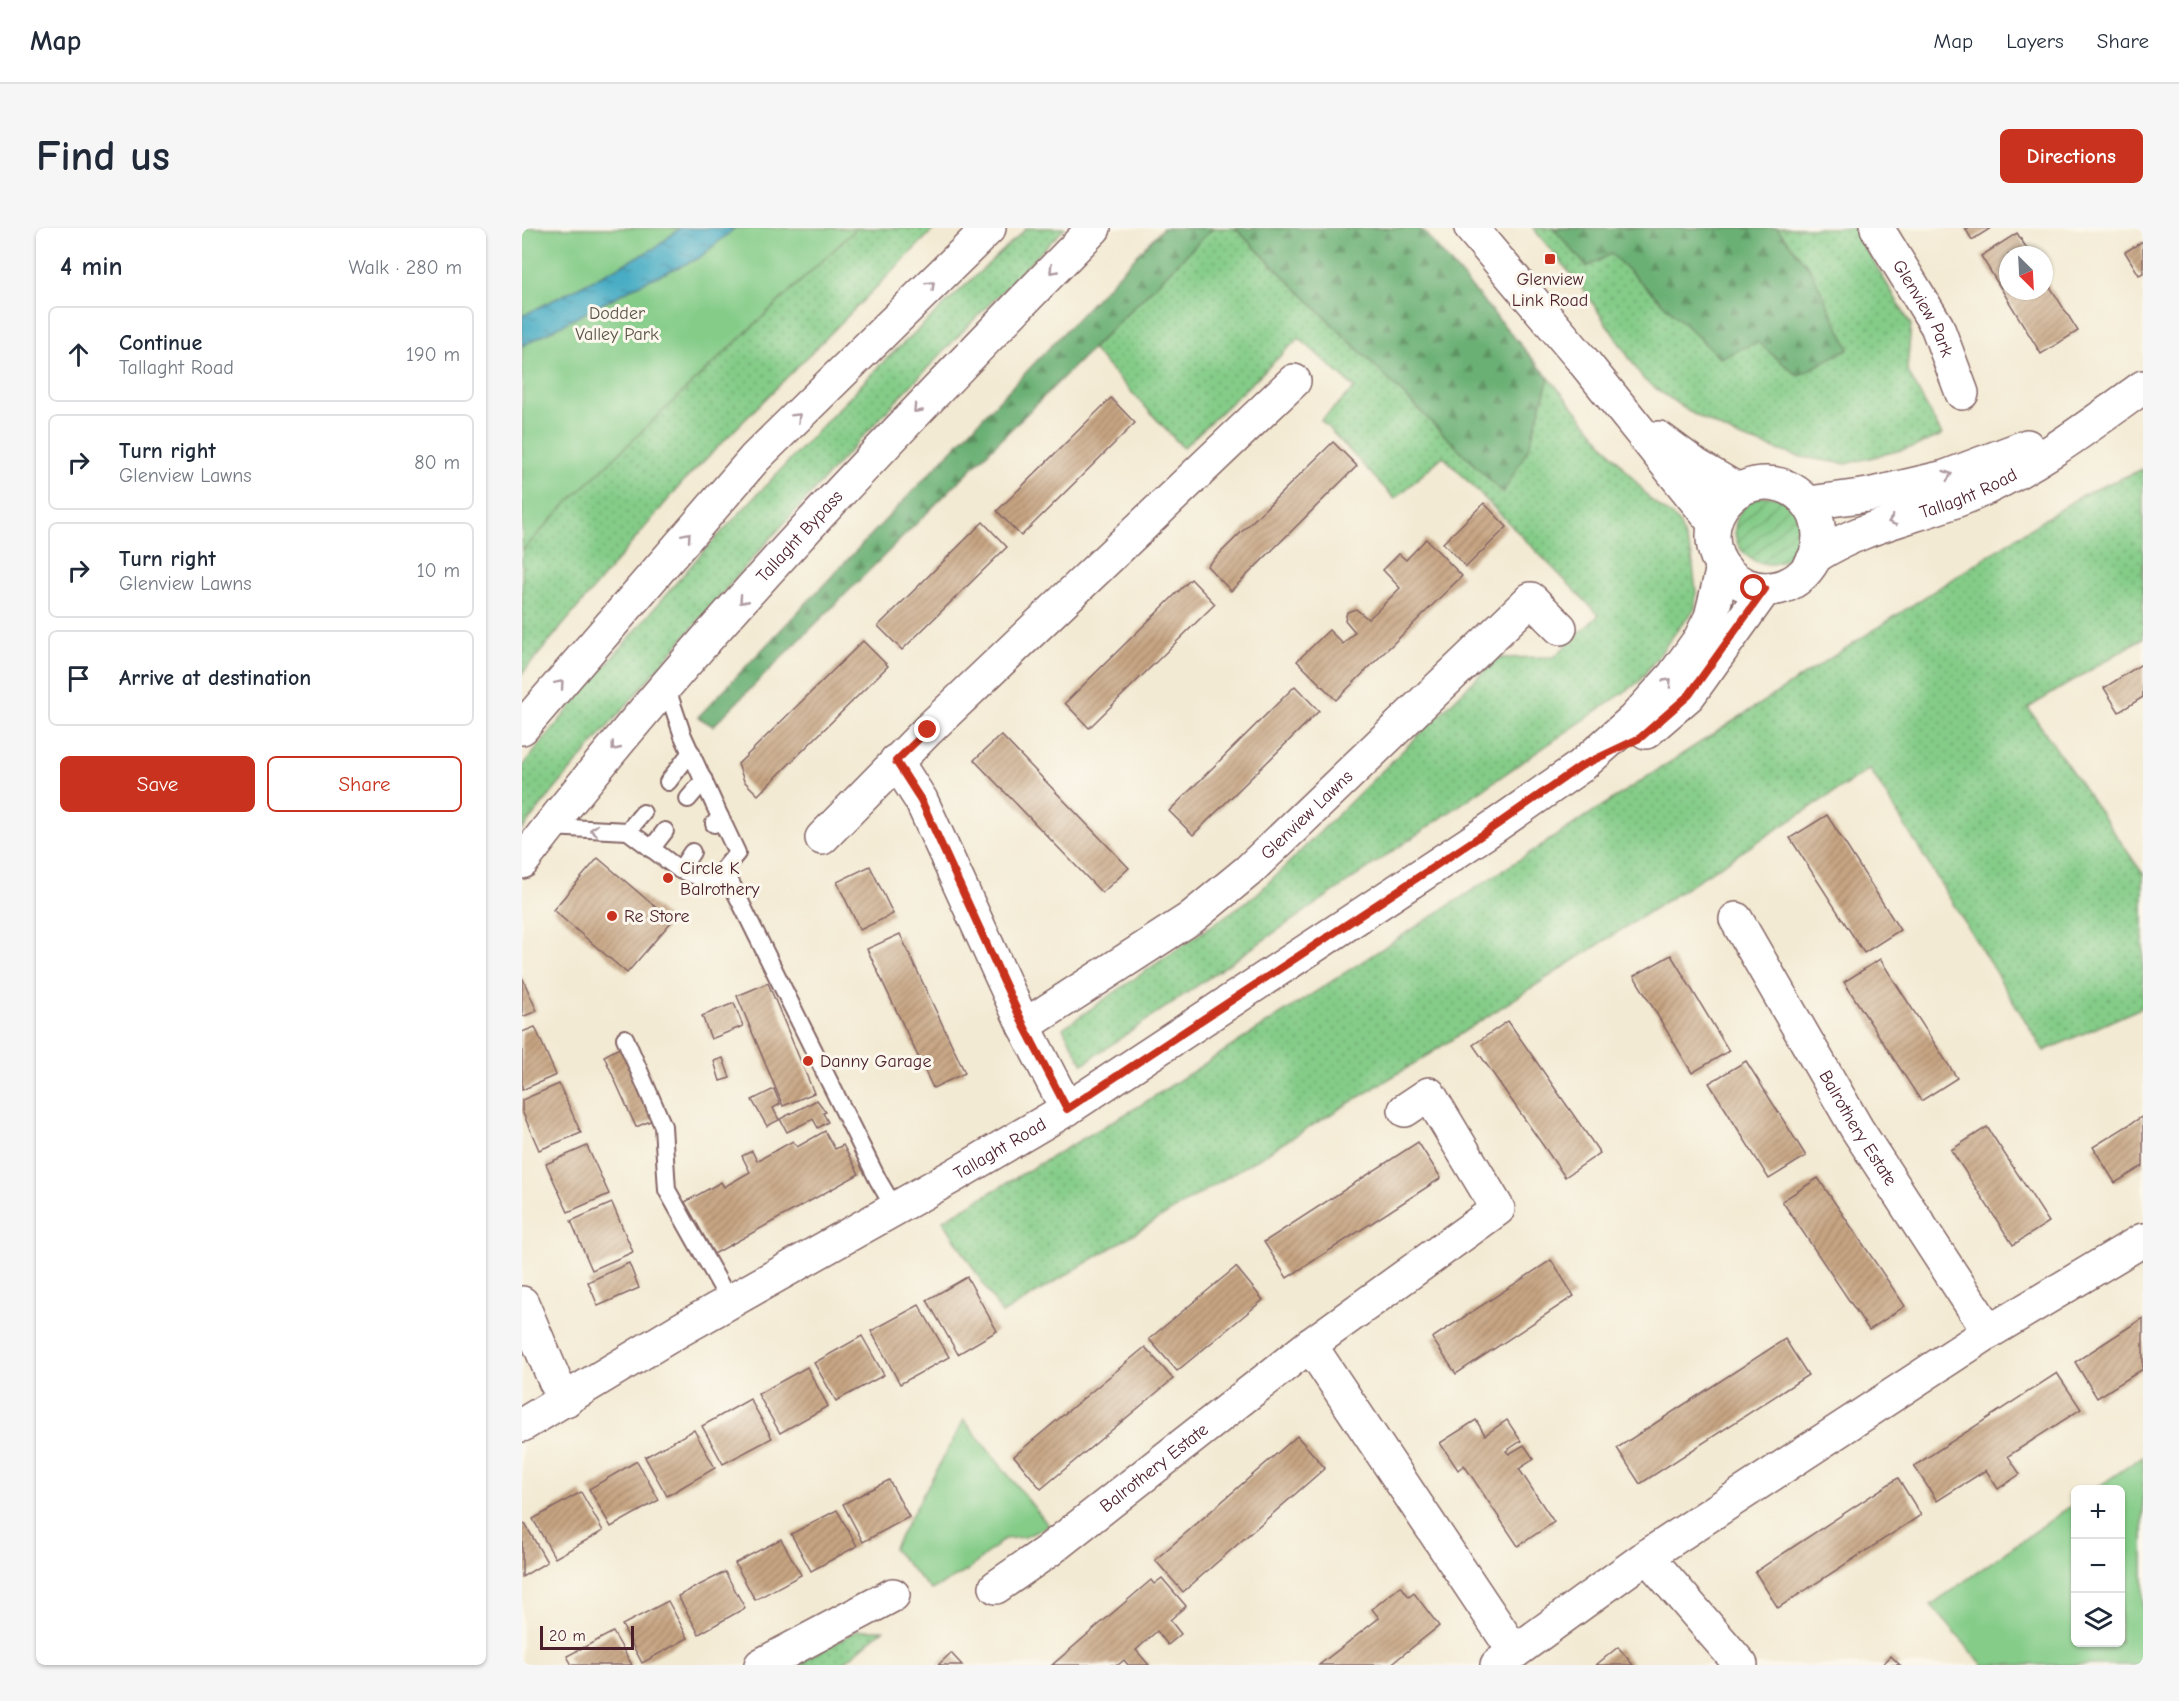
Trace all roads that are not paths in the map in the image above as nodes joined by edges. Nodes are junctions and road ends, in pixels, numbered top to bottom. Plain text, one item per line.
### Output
1 (989, 228) edge
2 (1094, 228) edge
3 (1471, 228) edge
4 (1878, 228) edge
5 (1294, 381) dead end
6 (2143, 387) edge
7 (1962, 393) dead end
8 (1617, 403) junction
9 (2111, 410) junction
10 (1738, 490) junction
11 (1809, 504) junction
12 (1714, 523) junction
13 (1816, 556) junction
14 (1723, 567) junction
15 (1765, 589) junction
16 (1560, 628) dead end
17 (666, 686) junction
18 (522, 728) edge
19 (691, 752) junction
20 (896, 761) junction
21 (1581, 766) junction
22 (704, 780) junction
23 (668, 782) dead end
24 (688, 799) dead end
25 (643, 813) dead end
26 (549, 827) junction
27 (628, 831) junction
28 (665, 831) dead end
29 (822, 838) dead end
30 (651, 849) junction
31 (692, 852) dead end
32 (522, 862) edge
33 (724, 869) junction
34 (680, 870) junction
35 (1736, 919) dead end
36 (1024, 1026) junction
37 (625, 1038) dead end
38 (1067, 1109) junction
39 (1405, 1110) dead end
40 (895, 1209) junction
41 (2143, 1240) edge
42 (730, 1302) junction
43 (522, 1303) edge
44 (1989, 1332) junction
45 (1310, 1345) junction
46 (566, 1400) junction
47 (525, 1417) edge
48 (1647, 1556) junction
49 (996, 1587) dead end
50 (893, 1595) dead end
51 (1506, 1658) edge
52 (761, 1665) edge
53 (1741, 1665) edge

18 -> 1 street
2 -> 17 street, Tallaght Bypass
3 - 8 street
4 - 7 street, Glenview Park
5 - 20 street
6 - 9 street, Tallaght Road
8 - 10 street
8 - 12 street
11 -> 9 street, Tallaght Road
9 -> 13 street, Tallaght Road
10 - 11 street
10 - 12 street
11 - 13 street
12 - 14 street
13 - 15 street
14 - 15 street
21 -> 14 street, Tallaght Road
15 - 21 street, Tallaght Road
16 - 36 street, Glenview Lawns
17 - 19 lane
17 -> 26 street, Tallaght Bypass
19 - 22 lane
19 - 23 lane
20 - 29 street
20 - 36 street
21 - 38 street, Tallaght Road
22 - 24 lane
22 - 33 lane
25 - 27 lane
27 -> 26 lane
26 - 32 street, Tallaght Bypass
27 - 30 lane
28 - 30 lane
30 - 34 lane
31 - 34 lane
33 - 34 lane
33 - 40 lane
35 - 44 street, Balrothery Estate
36 - 38 street
37 - 42 lane
38 - 40 street, Tallaght Road
39 - 45 street, Balrothery Estate
40 - 42 street, Tallaght Road
41 - 44 street
42 - 46 street, Tallaght Road
43 - 46 street
44 - 48 street
45 - 49 street, Balrothery Estate
45 - 51 street
46 - 47 street, Tallaght Road
48 - 51 street
48 - 53 street
50 - 52 street

